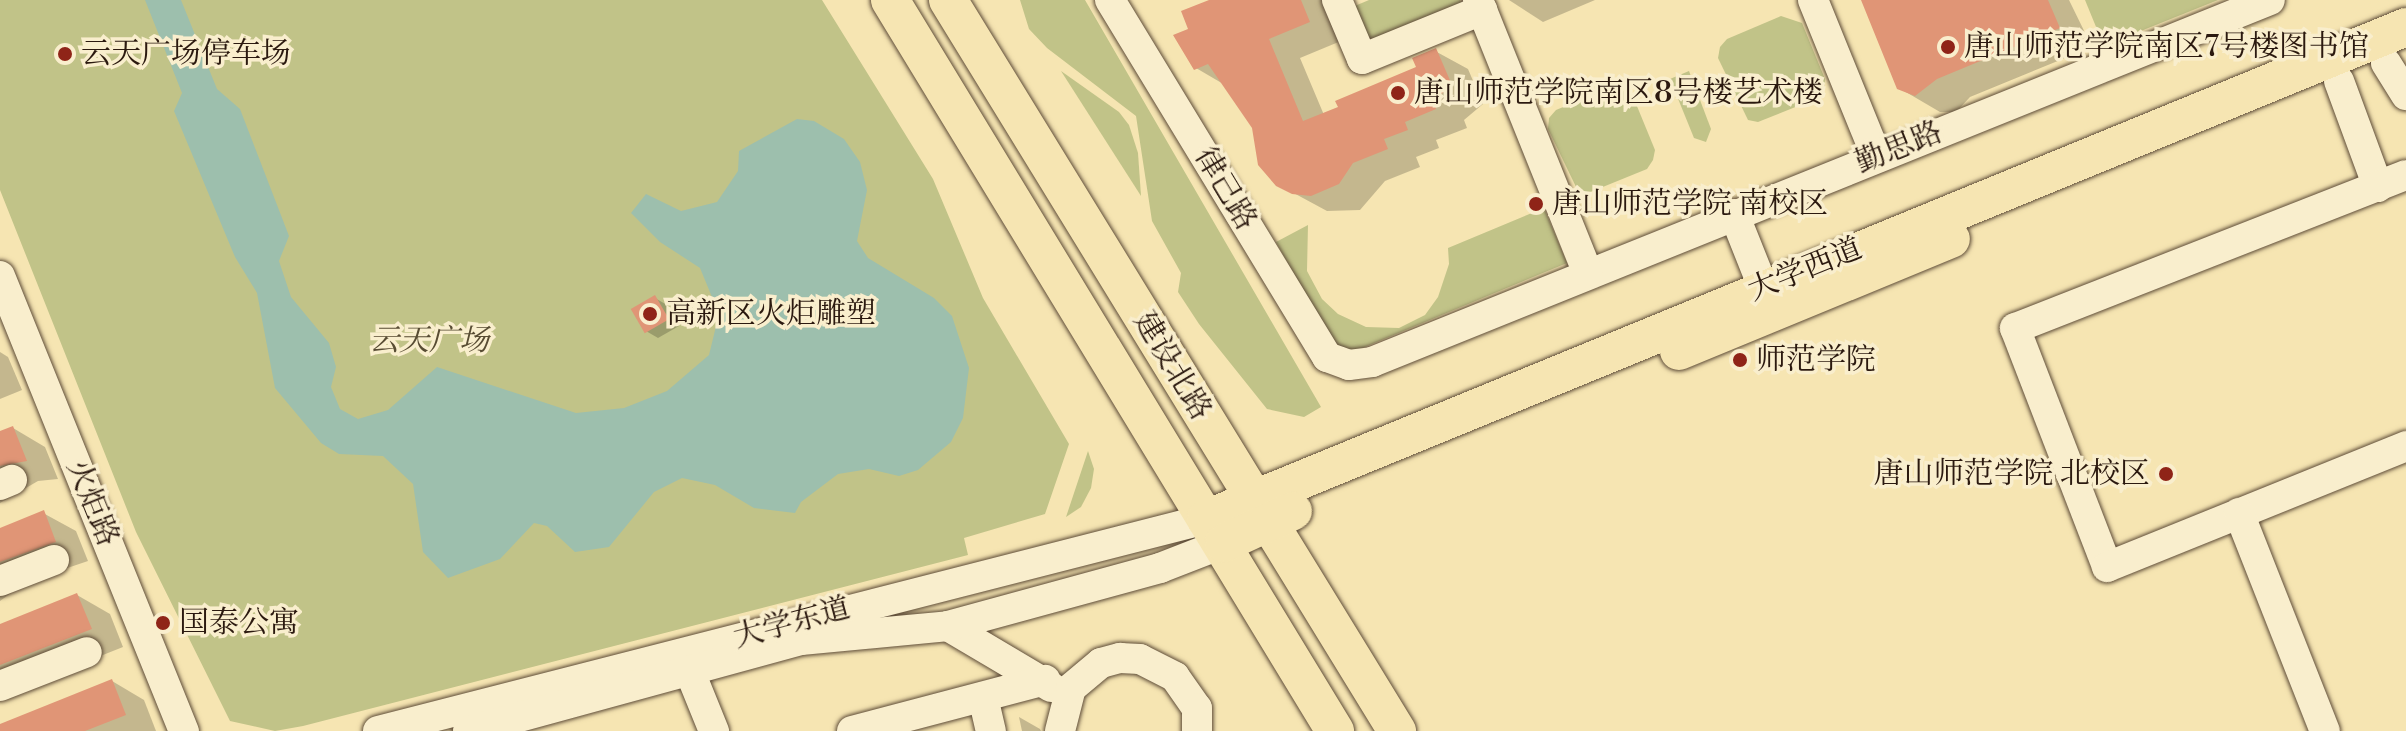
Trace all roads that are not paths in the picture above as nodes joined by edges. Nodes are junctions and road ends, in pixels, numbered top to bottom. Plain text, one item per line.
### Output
1 (890, 0) edge
2 (948, 0) edge
3 (1110, 0) edge
4 (1813, 0) edge
5 (2270, 0) edge
6 (1339, 1) edge
7 (1480, 5) edge
8 (2406, 27) edge
9 (2396, 59) edge
10 (2339, 81) junction
11 (2406, 95) edge
12 (1877, 158) junction
13 (2406, 175) edge
14 (2378, 187) junction
15 (1734, 214) junction
16 (1588, 273) junction
17 (0, 276) edge
18 (1763, 287) junction
19 (1349, 365) joint
20 (2406, 446) edge
21 (1261, 512) junction
22 (2239, 513) junction
23 (1215, 531) junction
24 (54, 560) dead end
25 (0, 581) edge
26 (948, 626) junction
27 (87, 652) dead end
28 (684, 674) junction
29 (1045, 680) junction
30 (0, 686) edge
31 (983, 697) junction
32 (1063, 717) edge
33 (1201, 723) edge
34 (184, 731) edge
35 (378, 731) edge
36 (468, 731) edge
37 (700, 731) edge
38 (714, 731) edge
39 (852, 731) edge
40 (991, 731) edge
41 (1335, 731) edge
42 (1397, 731) edge
43 (2325, 731) edge

1 - 23 main road, 建设北路
2 - 21 main road, 建设北路
3 - 19 street, 律己路
4 - 12 street
5 - 12 street, 勤思路
6 - 7 street
7 - 16 street
8 - 18 main road, 大学西道
9 - 10 main road, 大学西道
9 - 11 street
10 - 14 street
10 - 21 main road, 大学西道
12 - 15 street, 勤思路
13 - 14 street
14 - 22 street
15 - 16 street, 勤思路
15 - 18 street
16 - 19 street, 勤思路
17 - 34 street, 火炬路
18 - 21 main road, 大学西道
20 - 22 street
21 - 23 main road, 大学西道
21 - 42 main road, 建设北路
22 - 43 street
23 - 26 street, 大学东道
23 - 35 street, 大学东道
23 - 41 main road, 建设北路
24 - 25 street
26 - 28 street, 大学东道
26 - 29 street
27 - 30 street
28 - 36 street, 大学东道
28 - 37 street
28 - 38 street
29 - 31 street
29 - 32 street
31 - 39 street
31 - 40 street
32 - 33 street

